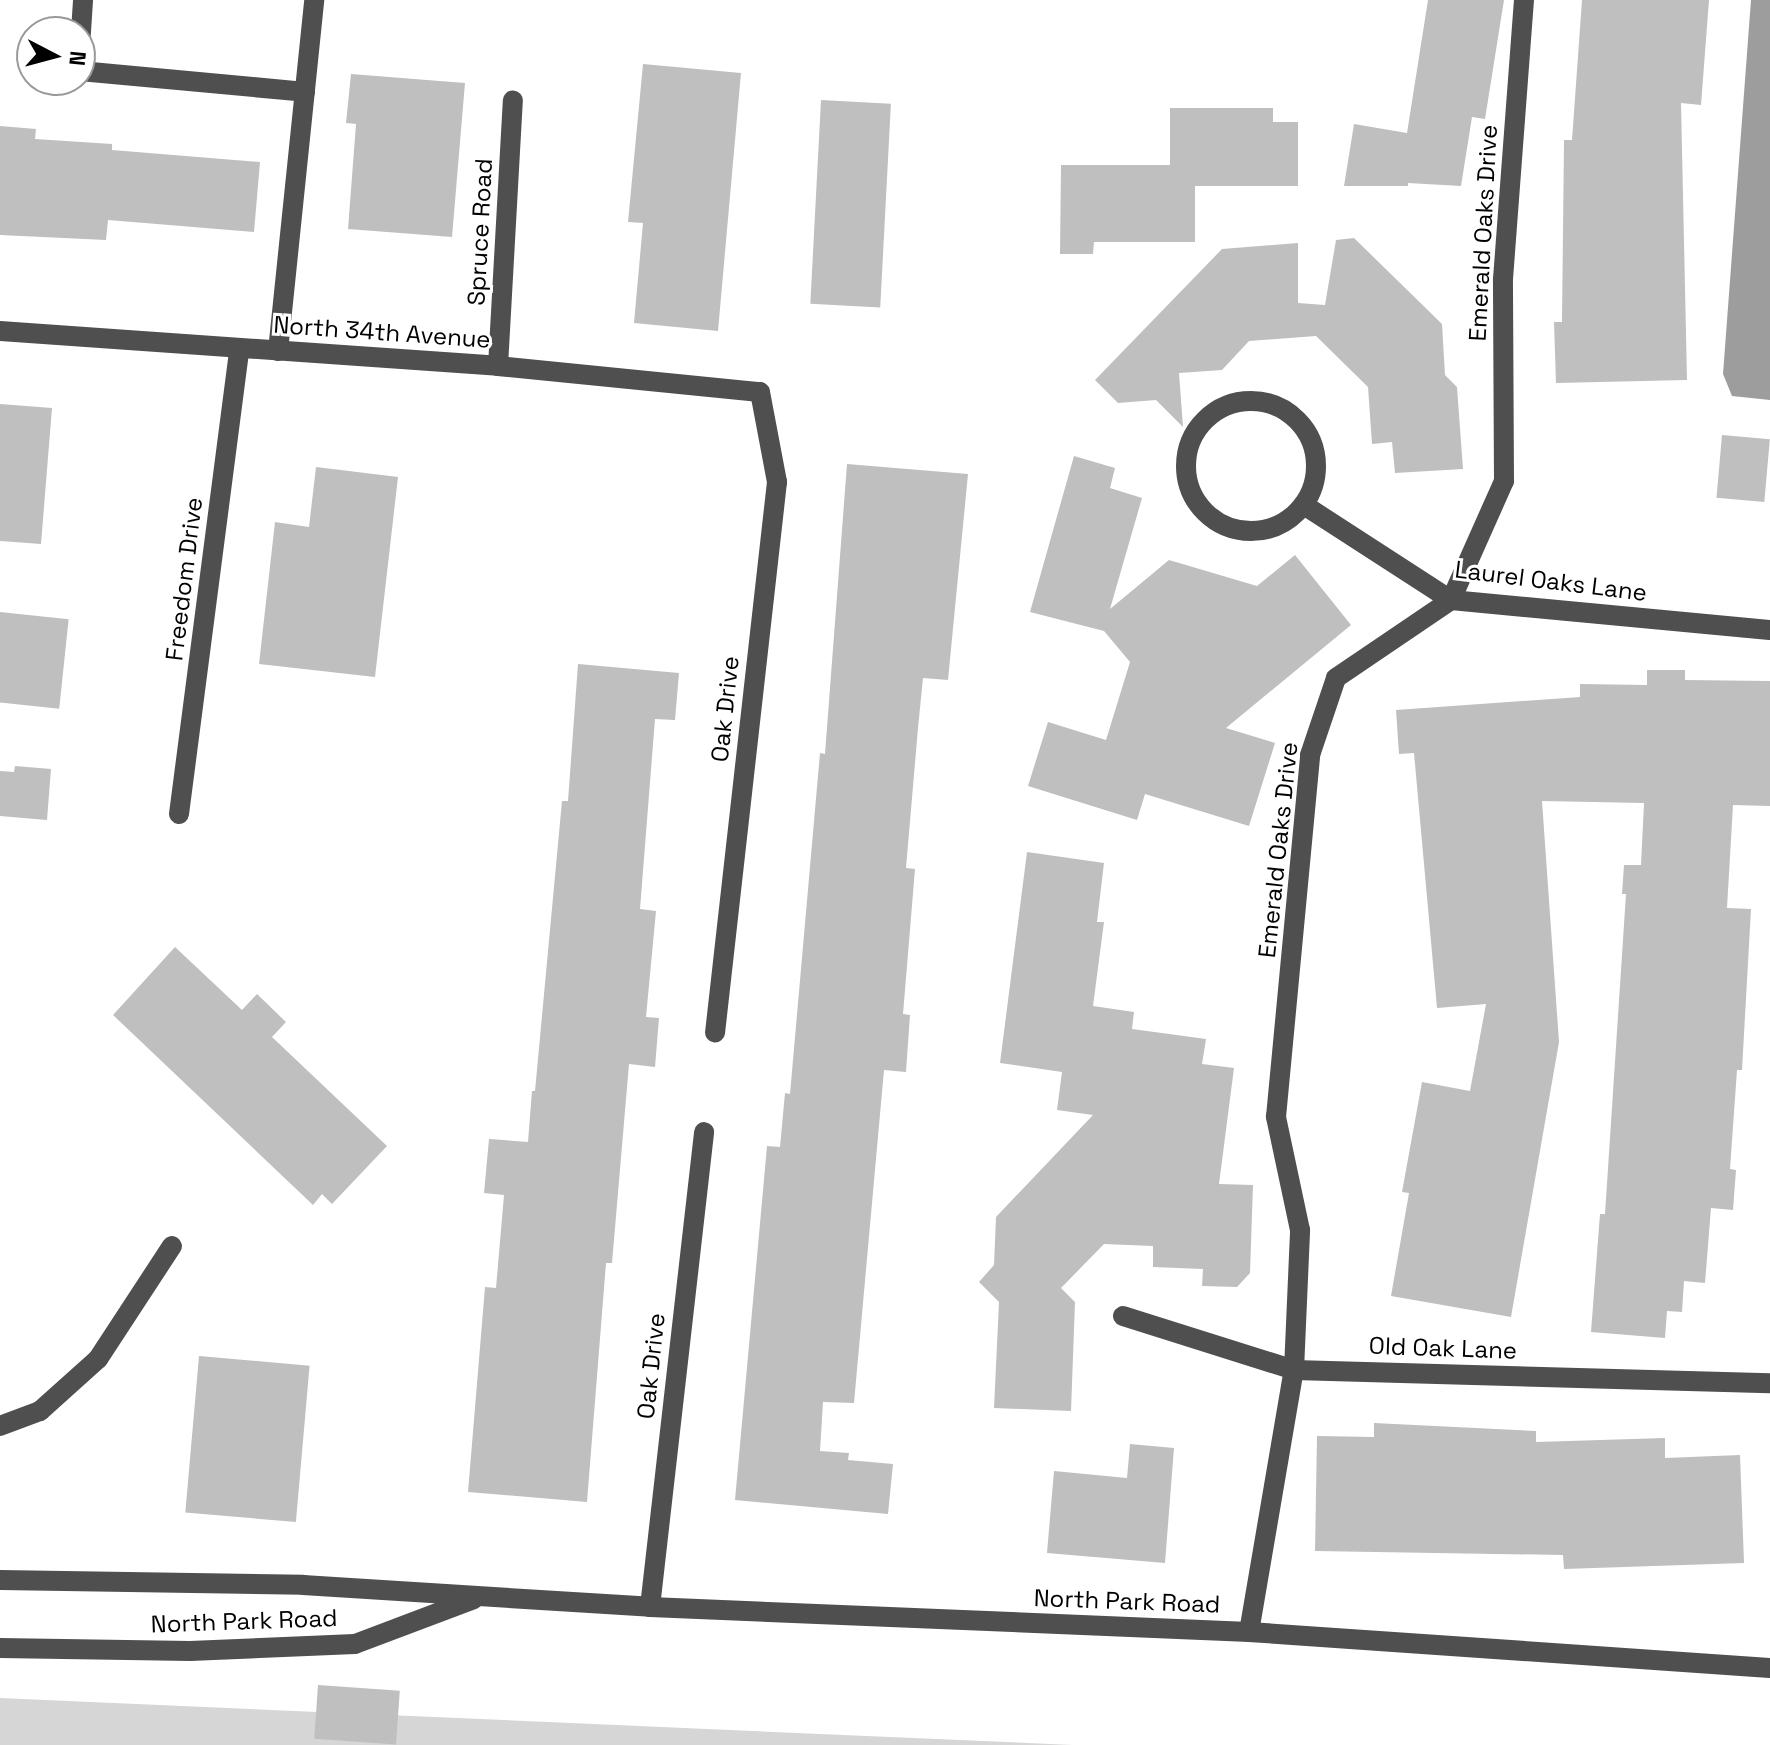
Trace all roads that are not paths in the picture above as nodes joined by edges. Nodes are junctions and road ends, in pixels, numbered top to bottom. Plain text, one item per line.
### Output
1 (314, 0) edge
2 (1524, 0) edge
3 (96, 72) edge
4 (305, 92) junction
5 (513, 100) dead end
6 (0, 331) edge
7 (239, 350) junction
8 (278, 351) junction
9 (498, 366) junction
10 (760, 392) joint
11 (1304, 505) junction
12 (1451, 600) junction
13 (1770, 630) edge
14 (179, 814) dead end
15 (715, 1033) dead end
16 (704, 1132) dead end
17 (172, 1246) dead end
18 (1123, 1316) dead end
19 (1294, 1370) junction
20 (1770, 1383) edge
21 (0, 1426) edge
22 (0, 1580) edge
23 (481, 1596) junction
24 (650, 1607) junction
25 (1249, 1632) junction
26 (0, 1648) edge
27 (1770, 1668) edge

1 - 4 street
2 - 12 street, Emerald Oaks Drive
3 - 4 street
4 - 8 street
5 - 9 street, Spruce Road
6 - 7 street, North 34th Avenue
7 - 8 street, North 34th Avenue
7 - 14 street, Freedom Drive
8 - 9 street, North 34th Avenue
9 - 10 street, North 34th Avenue
10 - 15 street, Oak Drive
11 - 11 street
11 - 12 street, Laurel Oaks Lane
12 - 13 street, Laurel Oaks Lane
12 - 19 street, Emerald Oaks Drive
16 - 24 street, Oak Drive
17 - 21 street
18 - 19 street, Old Oak Lane
19 - 20 street, Old Oak Lane
19 - 25 street, Emerald Oaks Drive
22 - 23 street, North Park Road
23 - 24 street, North Park Road
23 - 26 street, North Park Road
24 - 25 street, North Park Road
25 - 27 street, North Park Road

